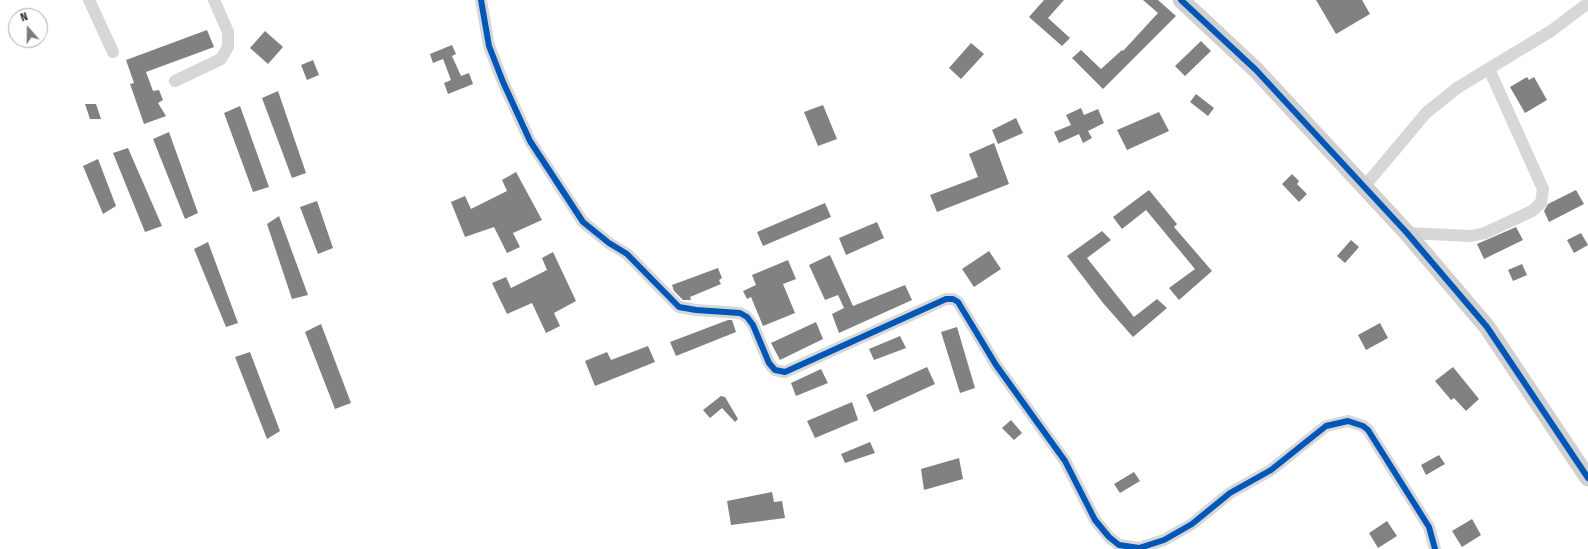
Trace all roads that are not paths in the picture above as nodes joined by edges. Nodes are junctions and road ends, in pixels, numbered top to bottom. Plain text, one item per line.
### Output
1 (89, 0) edge
2 (214, 0) edge
3 (481, 0) edge
4 (1181, 0) edge
5 (1588, 3) edge
6 (113, 52) dead end
7 (1488, 69) junction
8 (175, 81) dead end
9 (1363, 188) junction
10 (1407, 233) junction
11 (1588, 478) edge
12 (1435, 549) edge

1 - 6 street
2 - 8 street
3 - 12 street
4 - 9 street
5 - 7 street
7 - 9 street
7 - 10 street
9 - 10 street
10 - 11 street

